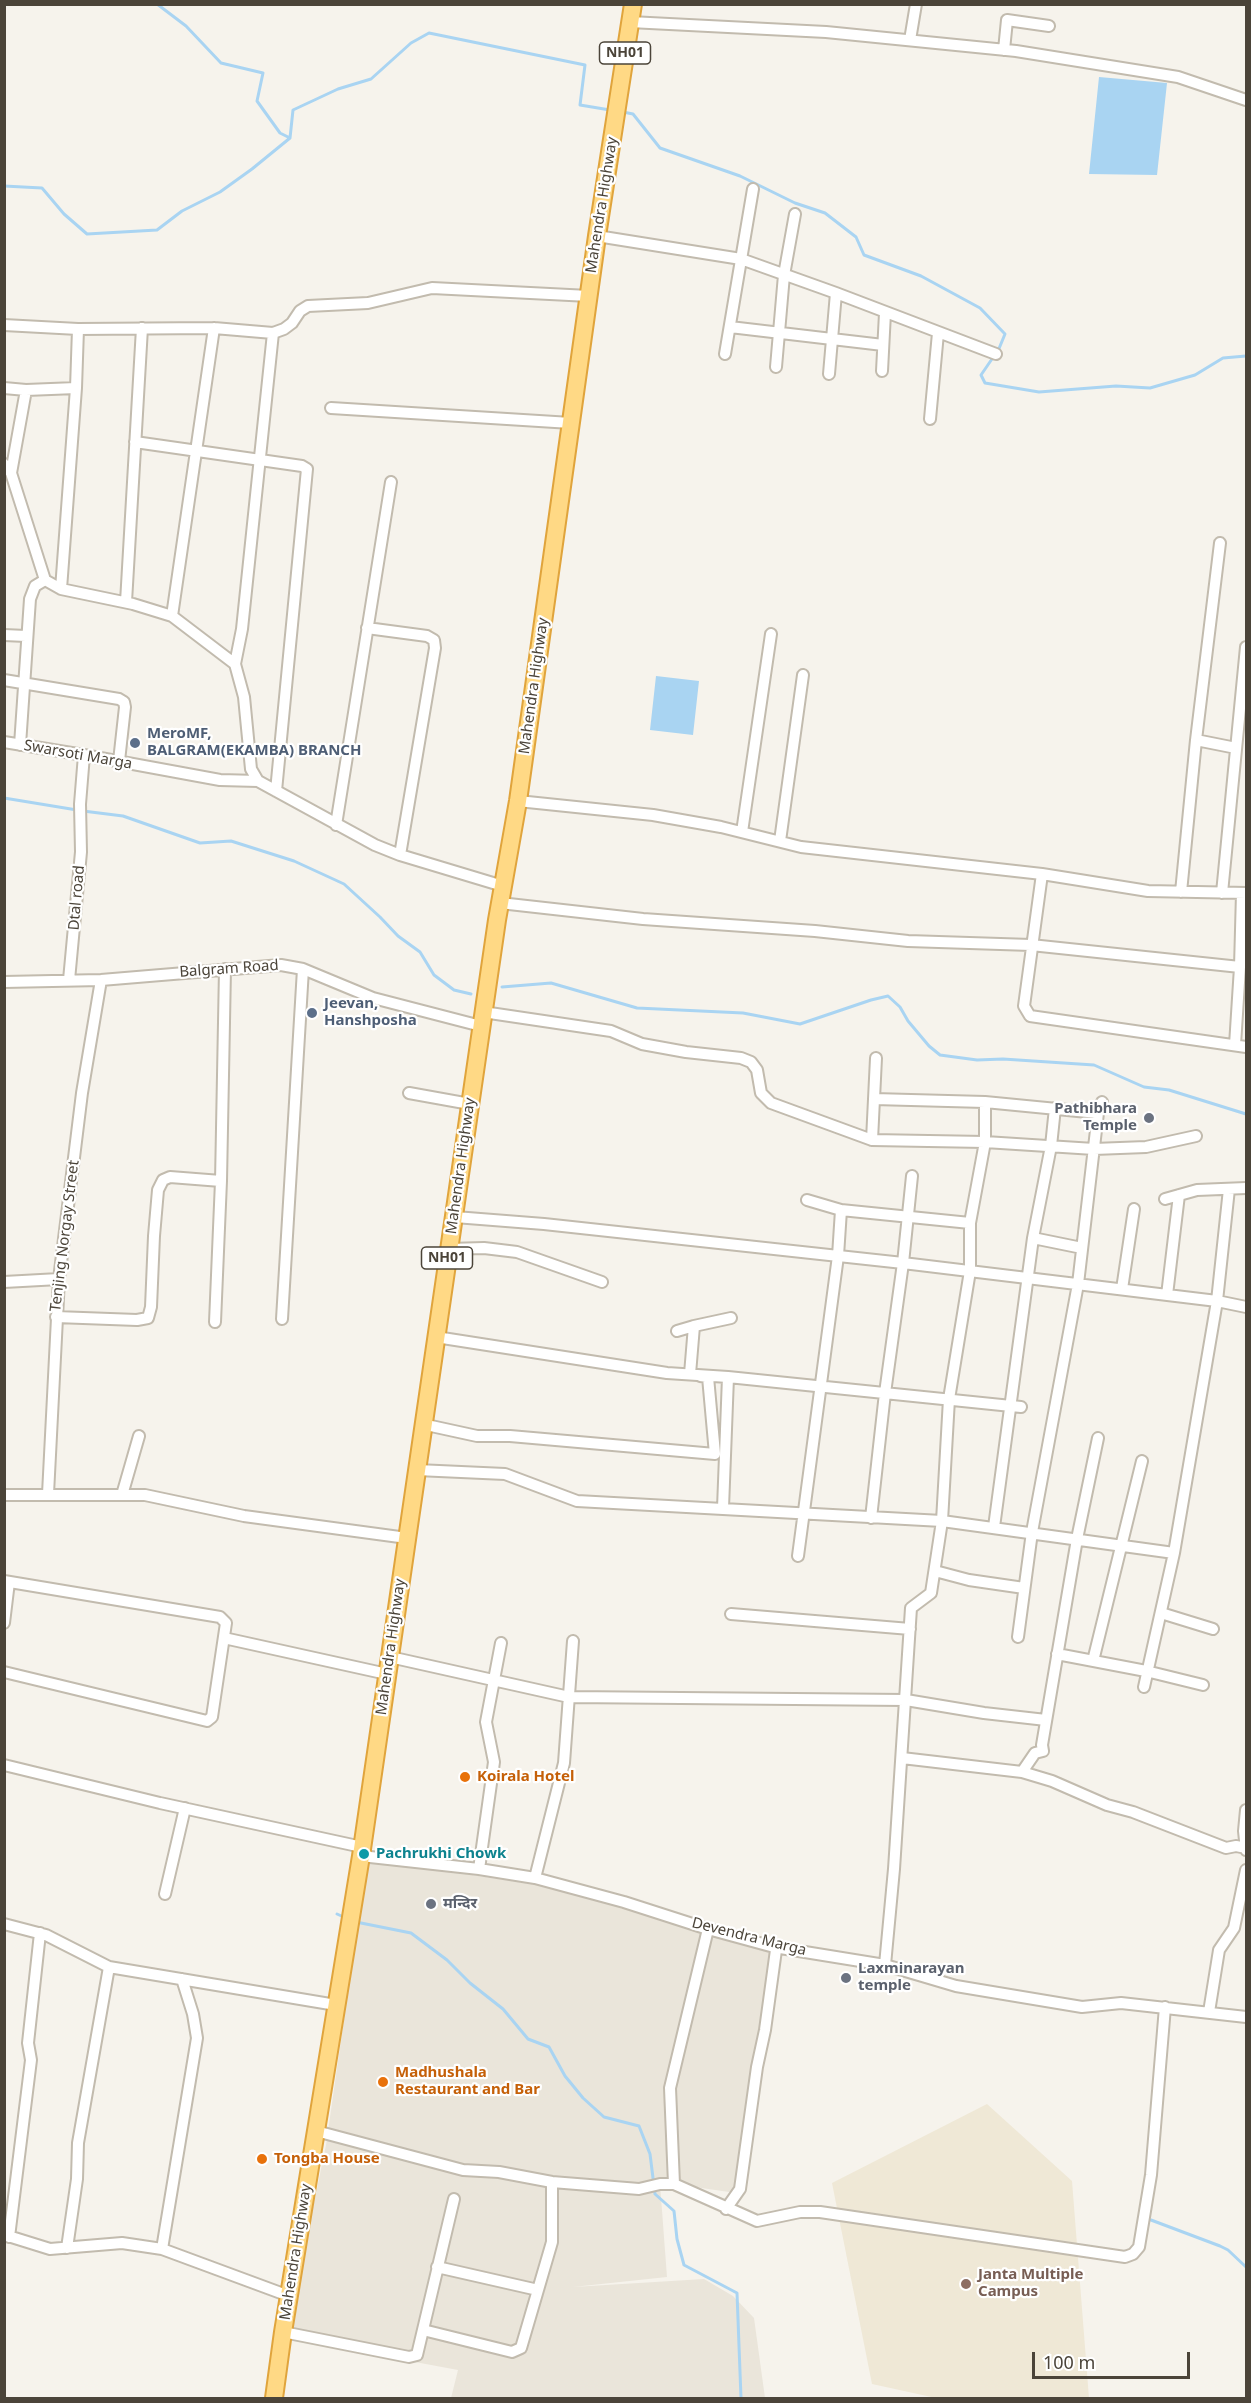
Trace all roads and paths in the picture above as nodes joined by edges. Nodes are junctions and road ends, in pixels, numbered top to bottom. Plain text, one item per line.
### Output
1 (633, 4) edge
2 (916, 4) edge
3 (630, 22) junction
4 (1049, 26) dead end
5 (910, 40) junction
6 (1004, 50) junction
7 (1246, 100) edge
8 (753, 189) dead end
9 (795, 214) dead end
10 (597, 236) junction
11 (741, 259) junction
12 (784, 275) junction
13 (836, 292) junction
14 (589, 296) junction
15 (885, 313) junction
16 (4, 325) edge
17 (730, 327) junction
18 (142, 328) junction
19 (214, 328) junction
20 (78, 329) junction
21 (780, 332) junction
22 (273, 333) junction
23 (938, 333) junction
24 (832, 339) junction
25 (883, 345) junction
26 (725, 354) dead end
27 (996, 354) dead end
28 (776, 367) dead end
29 (882, 371) dead end
30 (829, 374) dead end
31 (4, 388) edge
32 (76, 388) junction
33 (26, 390) junction
34 (331, 408) dead end
35 (930, 419) dead end
36 (571, 423) junction
37 (135, 442) junction
38 (196, 452) junction
39 (260, 461) junction
40 (8, 468) edge
41 (391, 482) dead end
42 (1220, 543) dead end
43 (45, 580) junction
44 (61, 589) junction
45 (126, 602) junction
46 (172, 616) junction
47 (367, 628) junction
48 (771, 633) dead end
49 (4, 635) edge
50 (26, 636) junction
51 (1246, 647) edge
52 (235, 664) junction
53 (803, 675) dead end
54 (4, 681) edge
55 (25, 683) junction
56 (1196, 740) junction
57 (4, 742) edge
58 (20, 745) junction
59 (1236, 748) junction
60 (84, 755) junction
61 (119, 761) junction
62 (258, 781) junction
63 (276, 791) junction
64 (518, 801) junction
65 (336, 825) junction
66 (742, 832) junction
67 (780, 842) junction
68 (400, 855) junction
69 (1042, 874) junction
70 (1181, 892) junction
71 (1222, 893) junction
72 (1244, 893) edge
73 (501, 895) junction
74 (1031, 945) junction
75 (1240, 967) junction
76 (225, 969) junction
77 (303, 969) junction
78 (69, 980) junction
79 (101, 980) junction
80 (4, 982) edge
81 (1243, 993) edge
82 (482, 1019) junction
83 (1241, 1046) edge
84 (876, 1058) dead end
85 (409, 1093) dead end
86 (874, 1099) junction
87 (985, 1102) junction
88 (470, 1104) junction
89 (1055, 1108) junction
90 (1196, 1136) dead end
91 (872, 1140) junction
92 (985, 1142) junction
93 (1051, 1146) junction
94 (1094, 1149) junction
95 (912, 1176) dead end
96 (221, 1181) junction
97 (1246, 1188) edge
98 (1229, 1189) junction
99 (1179, 1195) junction
100 (1165, 1199) dead end
101 (807, 1200) dead end
102 (1134, 1209) dead end
103 (841, 1210) junction
104 (908, 1216) junction
105 (455, 1217) junction
106 (970, 1223) junction
107 (1033, 1238) junction
108 (449, 1248) junction
109 (1082, 1248) junction
110 (838, 1256) junction
111 (903, 1263) junction
112 (970, 1271) junction
113 (59, 1279) junction
114 (1029, 1279) junction
115 (4, 1282) edge
116 (602, 1282) dead end
117 (1078, 1284) junction
118 (1122, 1289) junction
119 (1167, 1295) junction
120 (1217, 1301) junction
121 (1246, 1307) edge
122 (56, 1317) junction
123 (730, 1318) dead end
124 (282, 1319) dead end
125 (216, 1322) dead end
126 (694, 1326) junction
127 (677, 1330) dead end
128 (436, 1337) junction
129 (667, 1373) junction
130 (690, 1374) junction
131 (728, 1377) junction
132 (821, 1387) junction
133 (885, 1393) junction
134 (950, 1399) junction
135 (1016, 1406) junction
136 (422, 1424) junction
137 (139, 1436) dead end
138 (1098, 1438) dead end
139 (1142, 1461) dead end
140 (417, 1470) junction
141 (48, 1494) junction
142 (4, 1495) edge
143 (122, 1495) junction
144 (723, 1508) junction
145 (804, 1513) junction
146 (871, 1518) junction
147 (942, 1521) junction
148 (994, 1527) junction
149 (1032, 1532) junction
150 (407, 1538) junction
151 (1077, 1539) junction
152 (1120, 1545) junction
153 (1174, 1553) junction
154 (798, 1556) dead end
155 (935, 1570) junction
156 (7, 1582) edge
157 (1024, 1588) junction
158 (1161, 1613) junction
159 (731, 1614) dead end
160 (4, 1623) edge
161 (910, 1629) junction
162 (1213, 1629) dead end
163 (1018, 1637) dead end
164 (224, 1638) junction
165 (573, 1641) dead end
166 (501, 1642) dead end
167 (1057, 1654) junction
168 (390, 1657) junction
169 (1093, 1661) junction
170 (1146, 1671) junction
171 (4, 1672) edge
172 (387, 1674) junction
173 (493, 1679) junction
174 (1203, 1685) dead end
175 (1144, 1687) dead end
176 (569, 1698) junction
177 (906, 1700) junction
178 (1046, 1720) junction
179 (902, 1758) junction
180 (4, 1765) edge
181 (1022, 1772) junction
182 (185, 1808) junction
183 (1246, 1810) edge
184 (1246, 1849) edge
185 (361, 1852) junction
186 (479, 1869) junction
187 (1246, 1870) edge
188 (535, 1878) junction
189 (165, 1894) dead end
190 (4, 1924) edge
191 (708, 1929) junction
192 (40, 1933) junction
193 (774, 1947) junction
194 (885, 1965) junction
195 (109, 1967) junction
196 (182, 1979) junction
197 (336, 2005) junction
198 (1165, 2007) junction
199 (1209, 2012) junction
200 (1246, 2017) edge
201 (316, 2131) junction
202 (552, 2182) junction
203 (674, 2184) junction
204 (454, 2199) dead end
205 (726, 2209) junction
206 (6, 2237) edge
207 (67, 2248) junction
208 (162, 2249) junction
209 (438, 2267) junction
210 (538, 2290) junction
211 (289, 2296) junction
212 (423, 2330) junction
213 (283, 2332) junction
214 (274, 2398) edge

1 - 3 highway, Mahendra Highway / NH01
2 - 5 street
3 - 5 street
3 - 10 highway, Mahendra Highway / NH01
4 - 6 street
5 - 6 street
6 - 7 street
8 - 11 street
9 - 12 street
10 - 11 street
10 - 14 highway, Mahendra Highway / NH01
11 - 12 street
11 - 17 street
12 - 13 street
12 - 21 street
13 - 15 street
13 - 24 street
14 - 22 street
14 - 36 highway, Mahendra Highway / NH01
15 - 23 street
15 - 25 street
16 - 20 street
17 - 21 street
17 - 26 street
18 - 19 street
18 - 20 street
18 - 37 street
19 - 22 street
19 - 38 street
20 - 32 street
21 - 24 street
21 - 28 street
22 - 39 street
23 - 27 street
23 - 35 street
24 - 25 street
24 - 30 street
25 - 29 street
31 - 33 street
32 - 33 street
32 - 44 street
33 - 40 street
34 - 36 street
36 - 64 highway, Mahendra Highway / NH01
37 - 38 street
37 - 45 street
38 - 39 street
38 - 46 street
39 - 52 street
39 - 63 street
40 - 43 street
41 - 47 street
42 - 56 street
43 - 44 street
43 - 50 street
44 - 45 street
45 - 46 street
46 - 52 street
47 - 65 street
47 - 68 street
48 - 66 street
49 - 50 street
50 - 55 street
51 - 59 street
52 - 62 street
53 - 67 street
54 - 55 street
55 - 58 street
55 - 61 street
56 - 59 street
56 - 70 street
57 - 58 street, Swarsoti Marga
58 - 60 street, Swarsoti Marga
59 - 71 street
60 - 61 street, Swarsoti Marga
60 - 78 street, Dtal road
61 - 62 street, Swarsoti Marga
62 - 63 street
63 - 65 street
64 - 66 street
64 - 73 highway, Mahendra Highway / NH01
65 - 68 street
66 - 67 street
67 - 69 street
68 - 73 street
69 - 70 street
69 - 74 street
70 - 71 street
71 - 72 street
72 - 75 street
73 - 74 street
73 - 82 highway, Mahendra Highway / NH01
74 - 75 street
74 - 83 street
75 - 81 street
76 - 77 street, Balgram Road
76 - 79 street, Balgram Road
76 - 96 street
77 - 82 street, Balgram Road
77 - 124 street
78 - 79 street, Balgram Road
78 - 80 street, Balgram Road
79 - 113 street, Tenjing Norgay Street
81 - 83 street
82 - 88 highway, Mahendra Highway / NH01
82 - 91 street, Balgram Road
84 - 86 street
85 - 88 street
86 - 87 street
86 - 91 street
87 - 89 street
87 - 92 street
88 - 105 highway, Mahendra Highway / NH01
89 - 93 street
89 - 94 street
90 - 94 street, Balgram Road
91 - 92 street, Balgram Road
92 - 93 street, Balgram Road
92 - 106 street
93 - 94 street, Balgram Road
93 - 107 street
94 - 109 street
95 - 104 street
96 - 122 street
96 - 125 street
97 - 98 street
98 - 99 street
98 - 120 street
99 - 100 street
99 - 119 street
101 - 103 street
102 - 118 street
103 - 104 street
103 - 110 street
104 - 106 street
104 - 111 street
105 - 108 highway, Mahendra Highway / NH01
105 - 110 street
106 - 112 street
107 - 109 street
107 - 114 street
108 - 116 street
108 - 128 highway, Mahendra Highway / NH01
109 - 117 street
110 - 111 street
110 - 132 street
111 - 112 street
111 - 133 street
112 - 114 street
112 - 134 street
113 - 115 street
113 - 122 street, Tenjing Norgay Street
114 - 117 street
114 - 135 street
117 - 118 street
117 - 149 street
118 - 119 street
119 - 120 street
120 - 121 street
120 - 153 street
122 - 141 street, Tenjing Norgay Street
123 - 126 street
126 - 127 street
126 - 130 street
128 - 129 street
128 - 136 highway, Mahendra Highway / NH01
129 - 130 street
129 - 136 street
130 - 131 street
131 - 132 street
131 - 144 street
132 - 133 street
132 - 145 street
133 - 134 street
133 - 146 street
134 - 135 street
134 - 147 street
135 - 148 street
136 - 140 highway, Mahendra Highway / NH01
137 - 143 street
138 - 151 street
139 - 152 street
140 - 144 street
140 - 150 highway, Mahendra Highway / NH01
141 - 142 street
141 - 143 street
143 - 150 street
144 - 145 street
145 - 146 street
145 - 154 street
146 - 147 street
147 - 148 street
147 - 155 street
148 - 149 street
149 - 151 street
149 - 157 street
150 - 168 highway, Mahendra Highway / NH01
151 - 152 street
151 - 167 street
152 - 153 street
152 - 169 street
153 - 158 street
155 - 157 street
155 - 161 street
156 - 160 street
156 - 164 street
157 - 163 street
158 - 162 street
158 - 170 street
159 - 161 street
161 - 177 street
164 - 171 street
164 - 172 street
165 - 176 street
166 - 173 street
167 - 169 street
167 - 178 street
168 - 172 highway, Mahendra Highway / NH01
168 - 173 street
169 - 170 street
170 - 174 street
170 - 175 street
172 - 185 highway, Mahendra Highway / NH01
173 - 176 street
173 - 186 street
176 - 177 street
176 - 188 street
177 - 178 street
177 - 179 street
178 - 181 street
179 - 181 street
179 - 194 street
180 - 182 street, Devendra Marga
181 - 184 street
182 - 185 street, Devendra Marga
182 - 189 street
183 - 184 street
185 - 186 street, Devendra Marga
185 - 197 highway, Mahendra Highway / NH01
186 - 188 street, Devendra Marga
187 - 199 street
188 - 191 street, Devendra Marga
190 - 192 street
191 - 193 street, Devendra Marga
191 - 203 street
192 - 195 street
192 - 206 street
193 - 194 street, Devendra Marga
193 - 205 street
194 - 198 street, Devendra Marga
195 - 196 street
195 - 207 street
196 - 197 street
196 - 208 street
197 - 201 highway, Mahendra Highway / NH01
198 - 199 street, Devendra Marga
198 - 205 street
199 - 200 street, Devendra Marga
201 - 202 street
201 - 211 highway, Mahendra Highway / NH01
202 - 203 street
202 - 210 street
203 - 205 street
204 - 209 street
206 - 207 street
207 - 208 street
208 - 211 street
209 - 210 street
209 - 212 street
210 - 212 street
211 - 213 highway, Mahendra Highway / NH01
212 - 213 street
213 - 214 highway, Mahendra Highway / NH01

